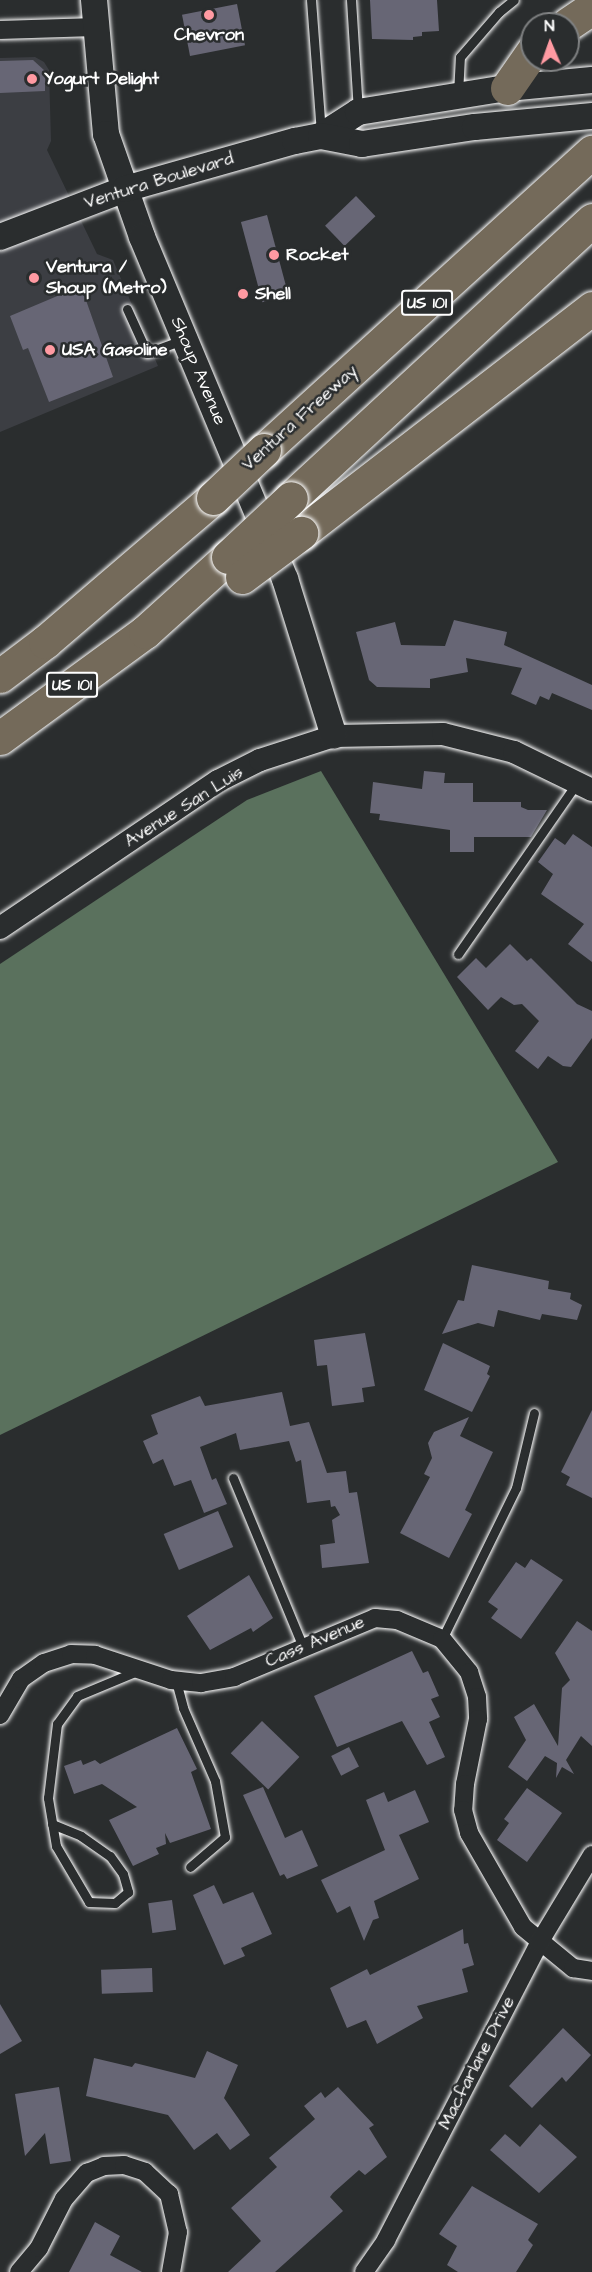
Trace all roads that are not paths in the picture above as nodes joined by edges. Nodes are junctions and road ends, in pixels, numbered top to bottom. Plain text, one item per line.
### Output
1 (94, 0) edge
2 (311, 0) edge
3 (351, 0) edge
4 (514, 0) edge
5 (95, 27) junction
6 (0, 30) edge
7 (520, 69) edge
8 (592, 80) edge
9 (507, 87) junction
10 (458, 94) junction
11 (358, 112) junction
12 (592, 116) edge
13 (321, 136) junction
14 (590, 154) edge
15 (125, 189) junction
16 (592, 220) edge
17 (0, 237) edge
18 (592, 308) edge
19 (127, 309) dead end
20 (185, 339) junction
21 (235, 567) junction
22 (0, 676) edge
23 (334, 736) junction
24 (0, 738) edge
25 (585, 785) edge
26 (0, 928) edge
27 (458, 954) dead end
28 (534, 1413) dead end
29 (233, 1478) dead end
30 (442, 1639) junction
31 (303, 1647) junction
32 (139, 1670) junction
33 (176, 1681) junction
34 (0, 1715) edge
35 (52, 1824) junction
36 (592, 1855) edge
37 (190, 1868) dead end
38 (539, 1943) junction
39 (592, 1971) edge
40 (19, 2272) edge
41 (171, 2272) edge
42 (364, 2272) edge

1 - 5 main road, Shoup Avenue
2 - 13 lane
3 - 11 lane
4 - 10 lane
5 - 6 street
5 - 15 main road, Shoup Avenue
7 - 9 highway
8 - 9 main road, Ventura Boulevard
9 - 10 main road, Ventura Boulevard
10 - 11 main road, Ventura Boulevard
11 - 13 main road, Ventura Boulevard
12 - 13 main road, Ventura Boulevard
13 - 15 main road, Ventura Boulevard
14 - 22 highway, Ventura Freeway / US 101, bridge
15 - 17 main road, Ventura Boulevard
15 - 20 main road, Shoup Avenue
16 - 21 highway, US 101, bridge
18 - 21 highway, bridge
19 - 20 lane
20 - 23 main road, Shoup Avenue
21 - 24 highway, US 101
23 - 25 street, Avenue San Luis
23 - 26 street, Avenue San Luis
25 - 27 lane
28 - 30 lane
29 - 31 lane
30 - 31 street, Cass Avenue
30 - 38 street, Cass Avenue
31 - 33 street, Cass Avenue
32 - 33 street, Cass Avenue
32 - 34 street, Cass Avenue
32 - 35 lane
33 - 37 lane
35 - 35 lane
36 - 38 street, Macfarlane Drive
38 - 39 street, Cass Avenue
38 - 42 street, Macfarlane Drive
40 - 41 street

